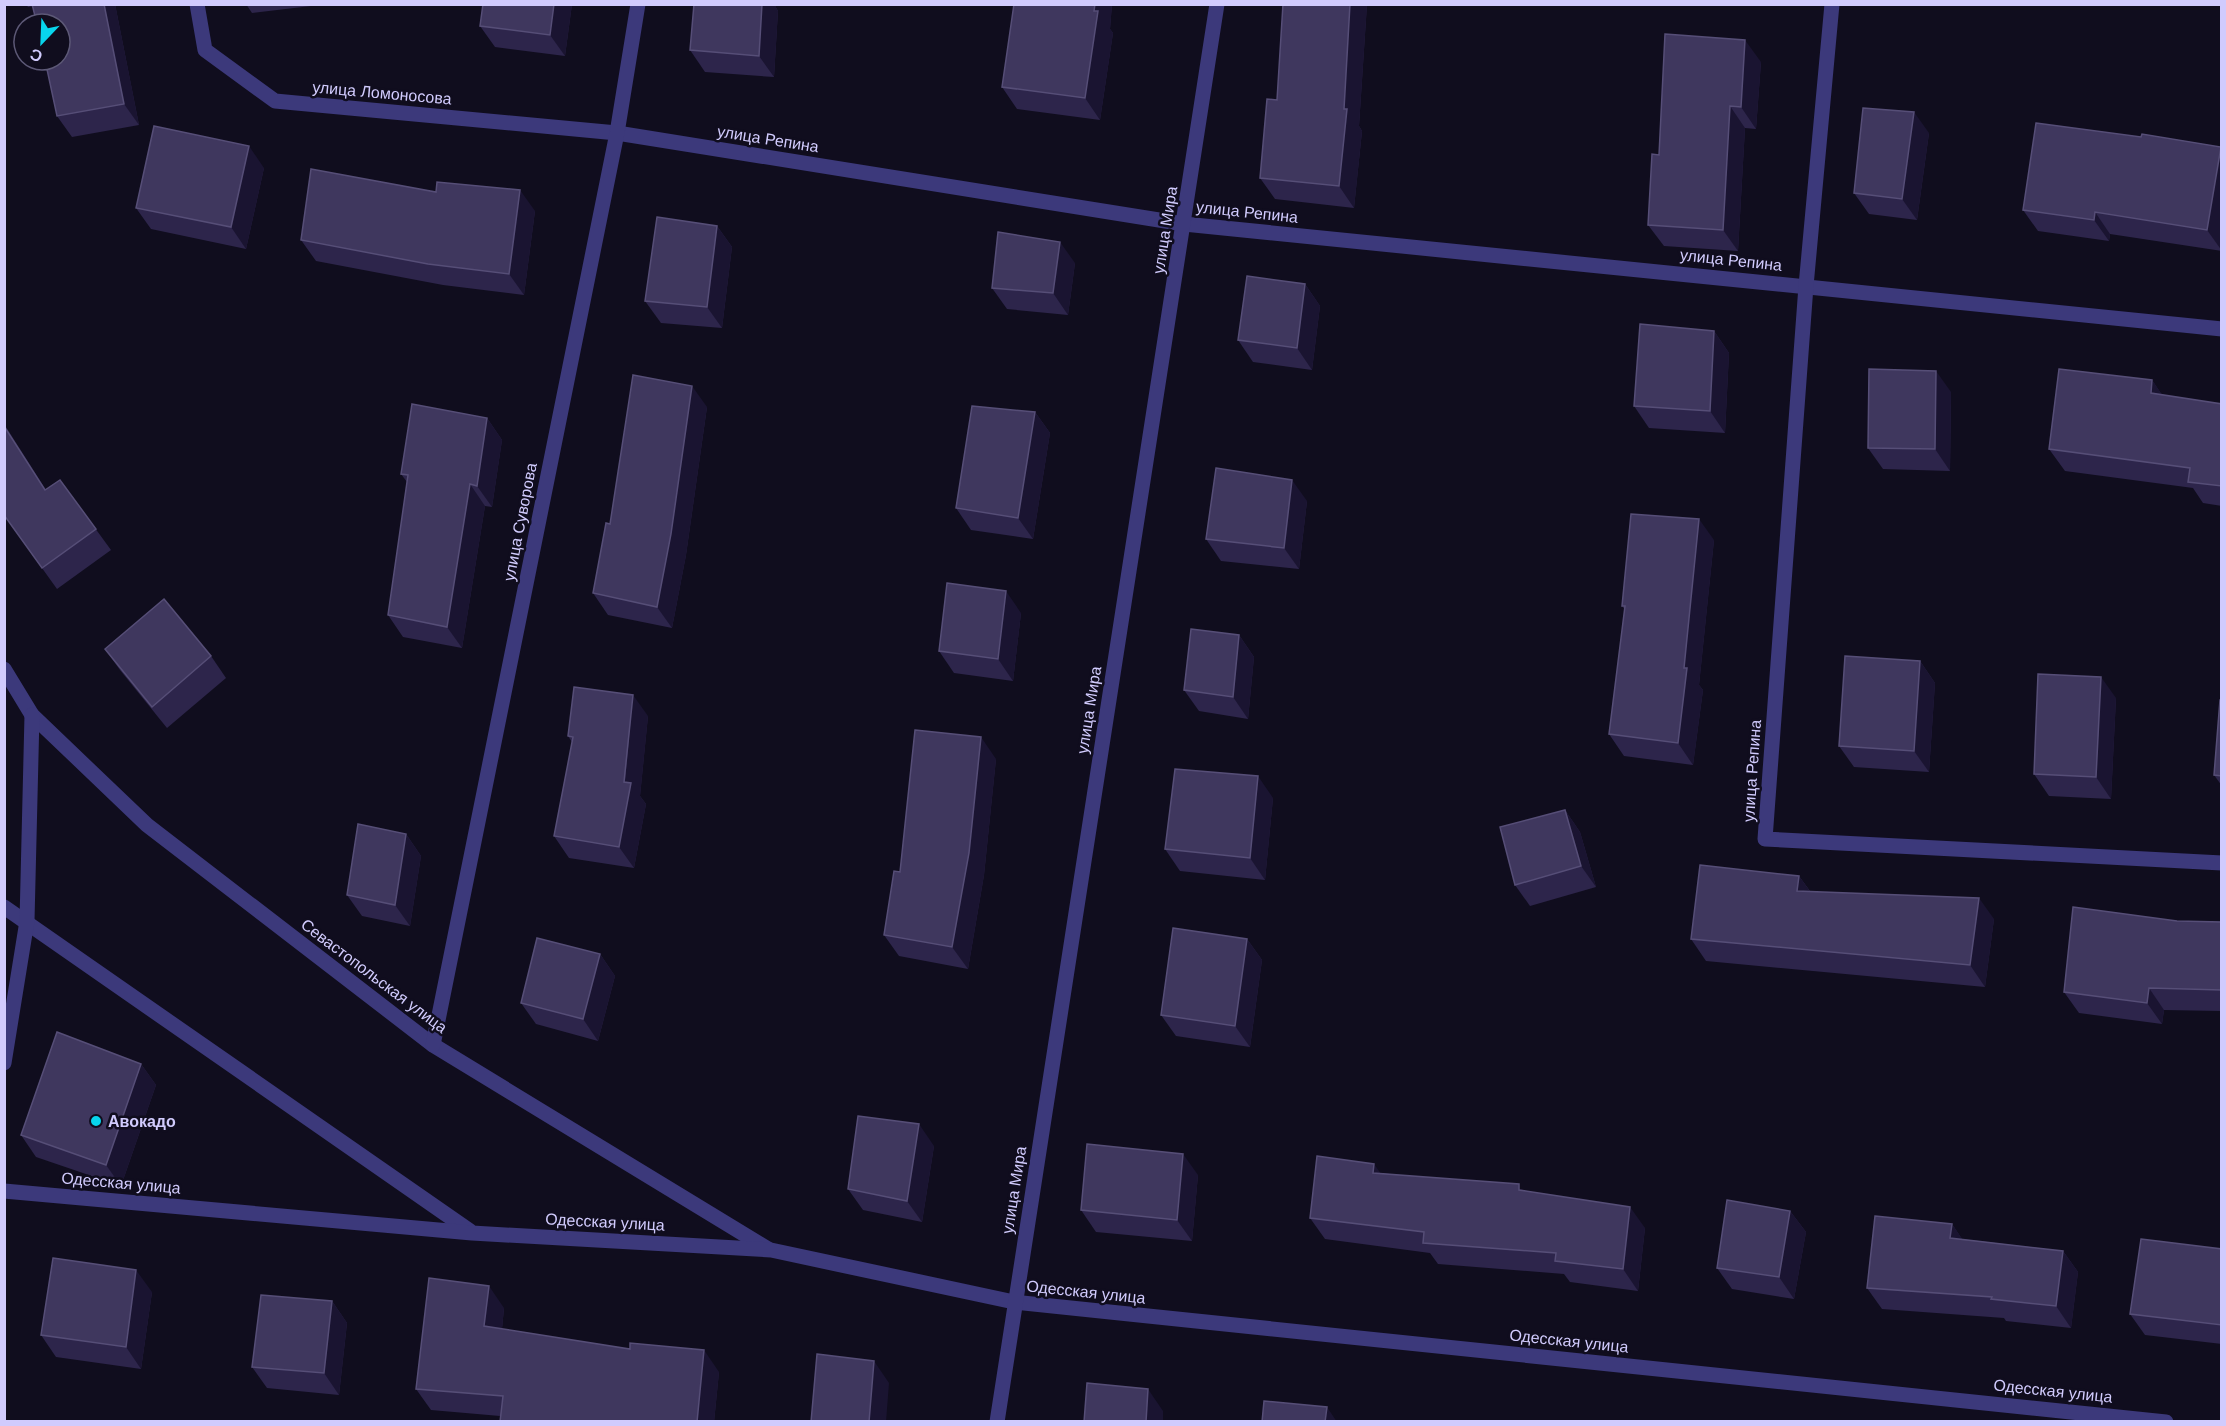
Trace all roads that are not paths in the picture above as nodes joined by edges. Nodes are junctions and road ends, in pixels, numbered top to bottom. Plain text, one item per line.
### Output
1 (197, 4) edge
2 (638, 4) edge
3 (1217, 4) edge
4 (1832, 4) edge
5 (617, 133) junction
6 (1184, 224) junction
7 (1806, 286) junction
8 (2222, 329) edge
9 (4, 669) edge
10 (32, 714) junction
11 (2222, 863) edge
12 (4, 907) edge
13 (27, 921) junction
14 (433, 1045) junction
15 (4, 1063) edge
16 (4, 1191) edge
17 (472, 1233) junction
18 (771, 1250) junction
19 (1014, 1302) junction
20 (997, 1422) edge
21 (2166, 1422) edge

1 - 5 street, улица Ломоносова
2 - 5 street, улица Суворова
3 - 6 street, улица Мира
4 - 7 street, улица Репина
5 - 6 street, улица Репина
5 - 14 street, улица Суворова
6 - 7 street, улица Репина
6 - 19 street, улица Мира
7 - 8 street, улица Репина
7 - 11 street, улица Репина
9 - 10 street, Севастопольская улица
10 - 13 street
10 - 14 street, Севастопольская улица
12 - 13 street
13 - 15 street
13 - 17 street
14 - 18 street, Севастопольская улица
16 - 17 street, Одесская улица
17 - 18 street, Одесская улица
18 - 19 street, Одесская улица
19 - 20 street, улица Мира
19 - 21 street, Одесская улица

